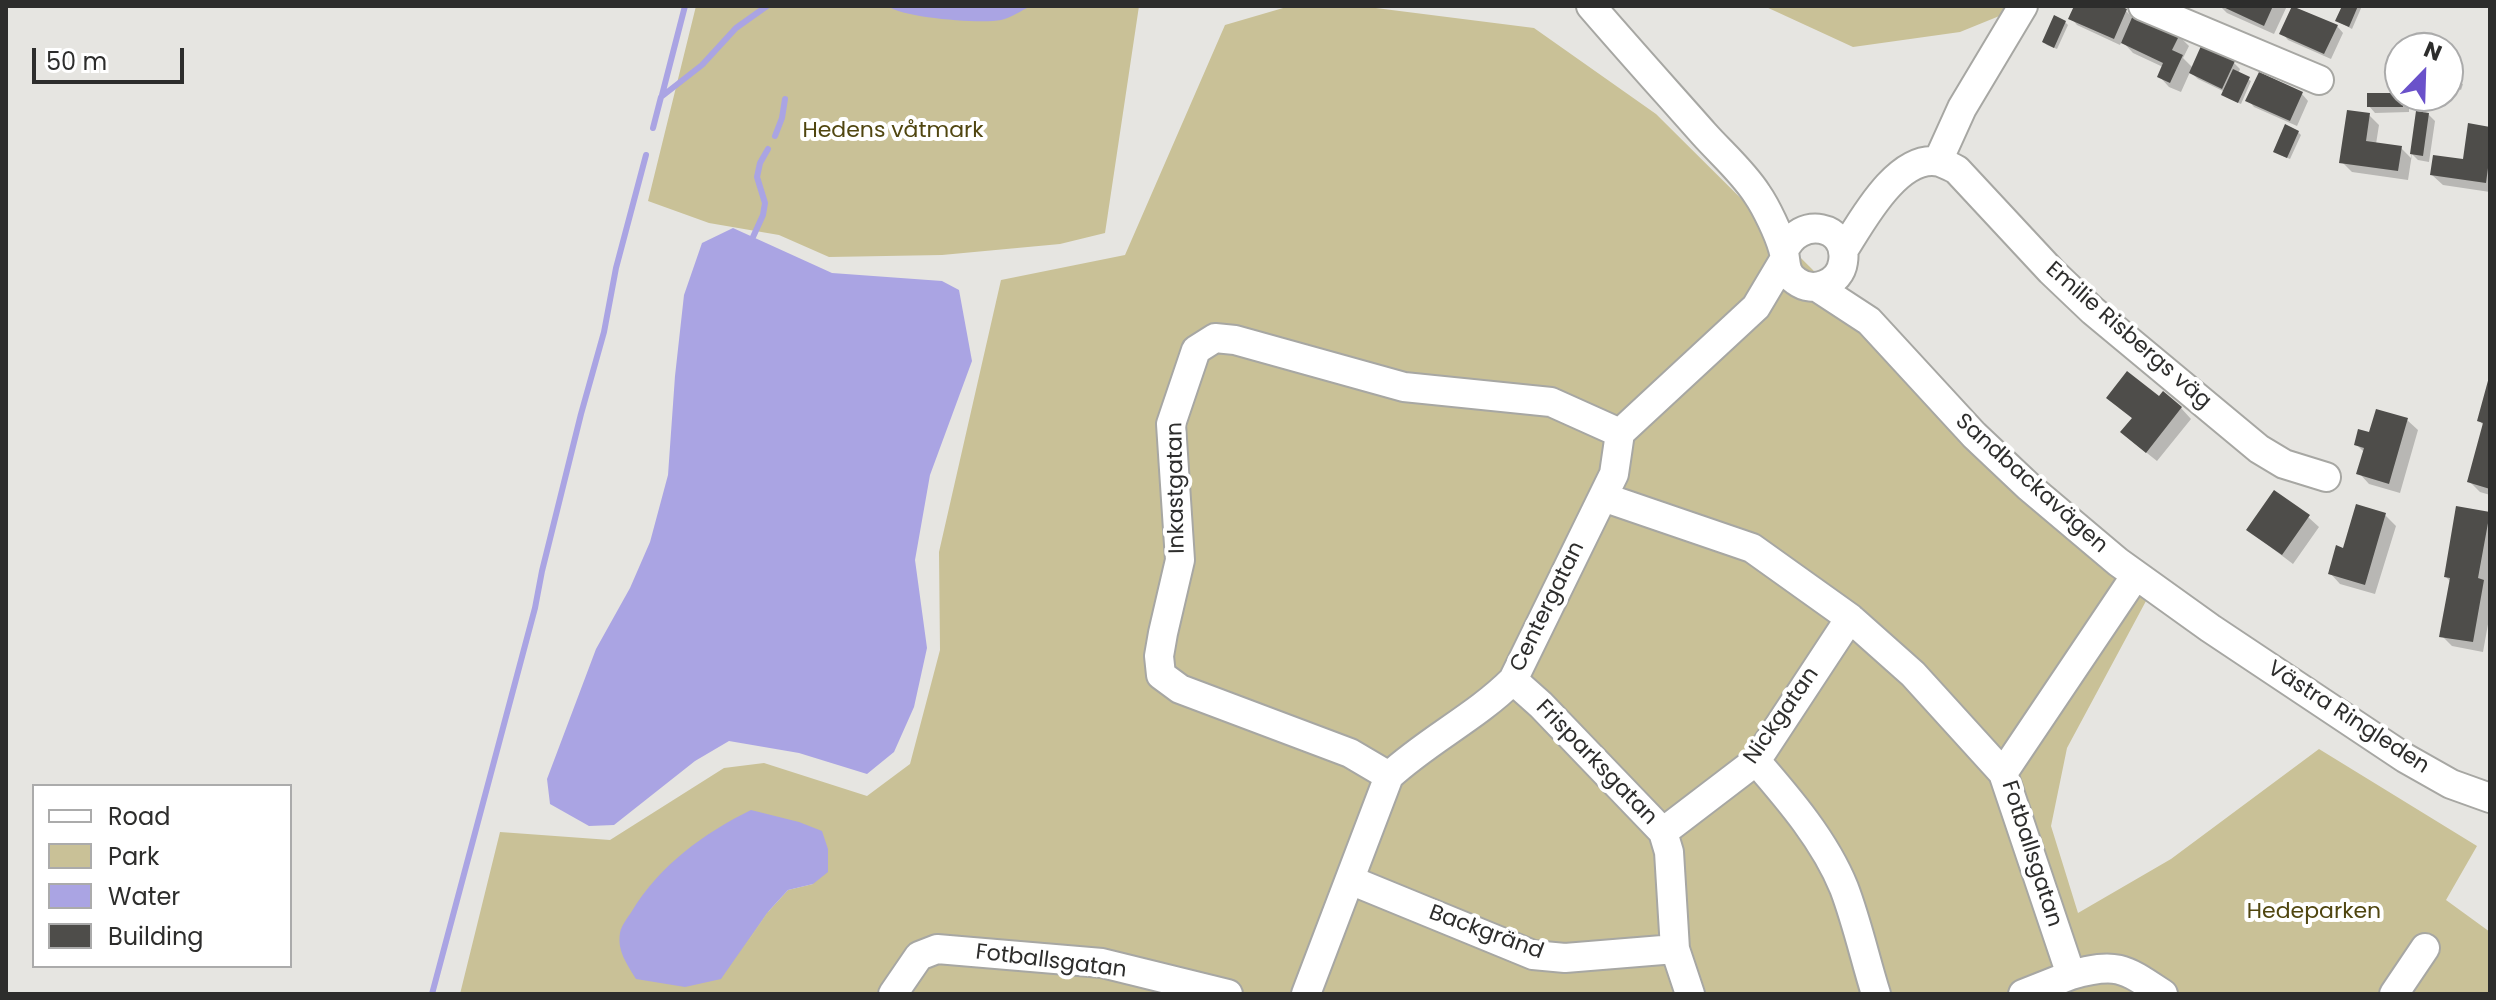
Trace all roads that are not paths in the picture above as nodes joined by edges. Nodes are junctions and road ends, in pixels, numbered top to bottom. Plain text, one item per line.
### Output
1 (1591, 6) edge
2 (2023, 6) edge
3 (2143, 6) edge
4 (2319, 80) dead end
5 (1938, 161) junction
6 (1757, 194) junction
7 (1872, 203) junction
8 (1818, 228) junction
9 (1784, 256) junction
10 (1843, 256) junction
11 (1812, 287) junction
12 (1756, 307) junction
13 (1869, 321) junction
14 (1620, 433) junction
15 (2326, 477) dead end
16 (1603, 497) junction
17 (2136, 575) junction
18 (1850, 618) junction
19 (2210, 628) joint
20 (1513, 680) junction
21 (1756, 761) junction
22 (2003, 773) junction
23 (1389, 776) junction
24 (2490, 798) edge
25 (1663, 832) junction
26 (1350, 880) junction
27 (2425, 948) dead end
28 (1675, 949) junction
29 (2071, 975) junction
30 (893, 994) edge
31 (1228, 994) edge
32 (1306, 994) edge
33 (1690, 994) edge
34 (1876, 994) edge
35 (2023, 994) edge
36 (2163, 994) edge
37 (2394, 994) edge

1 - 6 street
2 - 5 street
3 - 4 street
5 - 7 street
5 - 15 street, Emilie Risbergs väg
6 - 8 street
6 - 9 street
7 - 8 street
7 - 10 street
8 - 9 street
8 - 10 street
9 - 11 street
9 - 12 street
10 - 11 street
10 - 13 street, Sandbackavägen
11 - 12 street
11 - 13 street, Sandbackavägen
12 - 14 street
13 - 17 street, Sandbackavägen
14 - 16 street, Centergatan
14 - 23 street, Inkastgatan
16 - 18 street
16 - 20 street, Centergatan
17 - 19 street, Sandbackavägen
17 - 22 street, Fotballsgatan
18 - 21 street, Nickgatan
18 - 22 street
19 - 24 street, Västra Ringleden
20 - 23 street, Centergatan
20 - 25 street, Frisparksgatan
21 - 25 street, Nickgatan
21 - 34 street
22 - 29 street, Fotballsgatan
23 - 26 street, Centergatan
25 - 28 street, Frisparksgatan
26 - 28 street, Backgränd
26 - 32 street, Centergatan
27 - 37 street
28 - 33 street, Frisparksgatan
29 - 35 street
29 - 36 street
30 - 31 street, Fotballsgatan

